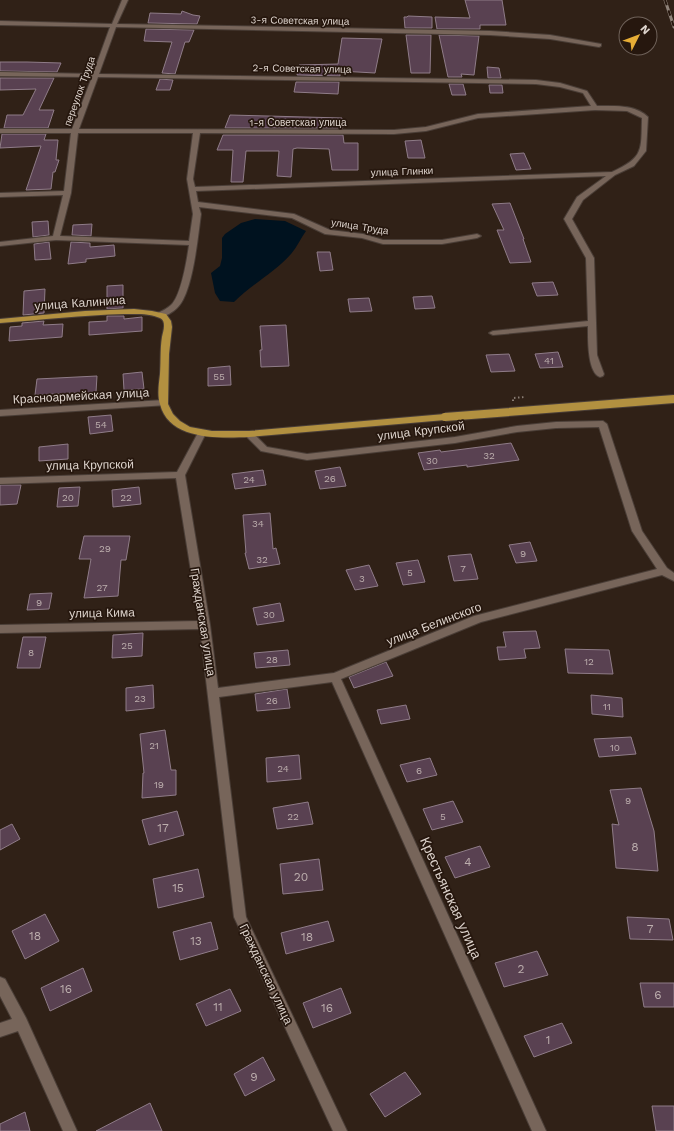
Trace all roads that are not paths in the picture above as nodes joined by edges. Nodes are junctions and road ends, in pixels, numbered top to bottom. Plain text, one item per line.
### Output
1 (125, 0) edge
2 (0, 23) edge
3 (114, 25) junction
4 (598, 45) dead end
5 (0, 74) edge
6 (96, 74) junction
7 (594, 108) junction
8 (0, 131) edge
9 (75, 131) junction
10 (197, 131) junction
11 (613, 174) junction
12 (192, 189) junction
13 (68, 193) junction
14 (0, 195) edge
15 (195, 204) junction
16 (477, 236) dead end
17 (56, 238) junction
18 (193, 243) junction
19 (0, 244) edge
20 (161, 315) junction
21 (0, 321) edge
22 (592, 323) junction
23 (493, 333) dead end
24 (600, 374) dead end
25 (674, 399) edge
26 (164, 403) junction
27 (0, 413) edge
28 (202, 433) junction
29 (249, 434) junction
30 (180, 475) junction
31 (0, 481) edge
32 (663, 571) junction
33 (674, 577) edge
34 (205, 625) junction
35 (0, 629) edge
36 (335, 677) junction
37 (214, 693) junction
38 (0, 983) edge
39 (21, 1023) junction
40 (0, 1030) edge
41 (70, 1131) edge
42 (340, 1131) edge
43 (539, 1131) edge

1 - 3 street, переулок Труда
2 - 3 street, 3-я Советская улица
3 - 4 street, 3-я Советская улица
3 - 6 street, переулок Труда
5 - 6 street, 2-я Советская улица
6 - 7 street, 2-я Советская улица
6 - 9 street, переулок Труда
7 - 10 street, 1-я Советская улица
7 - 11 street, 1-я Советская улица
8 - 9 street, 1-я Советская улица
9 - 10 street, 1-я Советская улица
9 - 13 street, переулок Труда
10 - 12 street
11 - 12 street, улица Глинки
11 - 22 street
12 - 15 street
13 - 14 street
13 - 17 street, переулок Труда
15 - 16 street, улица Труда
15 - 18 street
17 - 18 street
17 - 19 street
18 - 20 street
20 - 21 main road, улица Калинина
20 - 26 main road
22 - 23 street
22 - 24 street
25 - 29 main road, bridge
26 - 27 street, Красноармейская улица
26 - 28 main road
28 - 29 main road
28 - 30 street
29 - 32 street, улица Крупской
30 - 31 street, улица Крупской
30 - 34 street, Гражданская улица
32 - 33 street
32 - 36 street, улица Белинского
34 - 35 street, улица Кима
34 - 37 street, Гражданская улица
36 - 37 street, улица Белинского
36 - 43 street, Крестьянская улица
37 - 42 street, Гражданская улица
38 - 39 street
39 - 40 street
39 - 41 street

